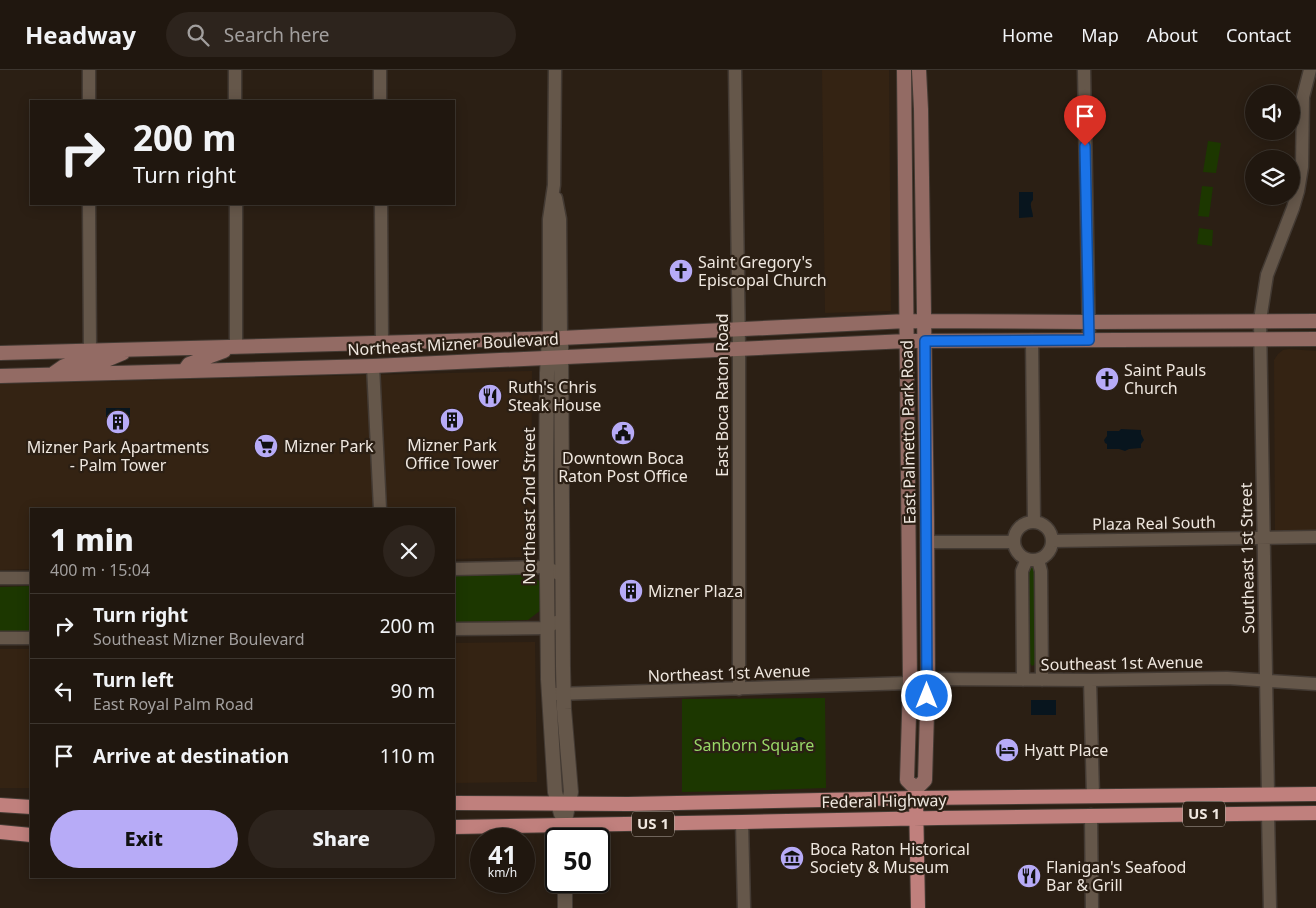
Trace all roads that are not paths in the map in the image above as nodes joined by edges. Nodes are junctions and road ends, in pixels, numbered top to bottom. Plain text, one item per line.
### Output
1 (89, 70) edge
2 (235, 70) edge
3 (380, 70) edge
4 (555, 70) edge
5 (734, 70) edge
6 (904, 70) edge
7 (919, 70) edge
8 (1084, 70) edge
9 (1310, 70) edge
10 (89, 100) edge
11 (235, 100) edge
12 (380, 100) edge
13 (89, 205) edge
14 (236, 205) edge
15 (381, 205) edge
16 (1260, 320) junction
17 (1316, 320) edge
18 (906, 321) junction
19 (924, 321) junction
20 (1089, 322) junction
21 (738, 330) junction
22 (555, 338) junction
23 (1260, 339) junction
24 (1316, 339) edge
25 (1032, 340) junction
26 (1089, 340) junction
27 (907, 341) junction
28 (925, 341) junction
29 (382, 344) junction
30 (236, 347) junction
31 (739, 349) junction
32 (131, 350) junction
33 (90, 351) junction
34 (0, 353) edge
35 (554, 357) junction
36 (373, 366) junction
37 (184, 371) junction
38 (52, 375) junction
39 (0, 376) edge
40 (380, 508) edge
41 (1034, 522) junction
42 (1316, 537) edge
43 (1263, 538) junction
44 (1052, 541) junction
45 (927, 542) junction
46 (1014, 542) junction
47 (1032, 560) junction
48 (547, 567) junction
49 (455, 569) edge
50 (562, 576) junction
51 (0, 578) edge
52 (30, 578) edge
53 (562, 618) junction
54 (548, 628) junction
55 (455, 630) edge
56 (0, 638) edge
57 (30, 638) edge
58 (928, 679) junction
59 (1023, 680) junction
60 (1042, 680) junction
61 (1090, 680) junction
62 (1266, 681) junction
63 (910, 683) junction
64 (1316, 684) edge
65 (739, 689) junction
66 (549, 694) junction
67 (564, 694) junction
68 (916, 794) junction
69 (1268, 794) junction
70 (1310, 794) edge
71 (1093, 796) junction
72 (455, 803) edge
73 (563, 804) junction
74 (0, 805) edge
75 (30, 808) edge
76 (1316, 813) edge
77 (1232, 814) junction
78 (1268, 814) junction
79 (1091, 815) junction
80 (917, 818) junction
81 (742, 822) junction
82 (455, 827) edge
83 (564, 828) edge
84 (610, 829) edge
85 (545, 831) edge
86 (0, 832) edge
87 (30, 835) edge
88 (565, 893) edge
89 (565, 908) edge
90 (744, 908) edge
91 (918, 908) edge
92 (1092, 908) edge
93 (1270, 908) edge

1 - 10 street
2 - 11 street
3 - 12 street
4 - 22 street, Northeast 2nd Street
5 - 21 street, East Boca Raton Road
6 - 18 main road, East Palmetto Park Road
7 - 19 main road, East Palmetto Park Road
8 - 20 street
9 - 16 street, Southeast 1st Street
13 - 33 street
14 - 30 street
15 - 29 street
16 - 17 main road, Northeast Mizner Boulevard
16 - 20 main road, Northeast Mizner Boulevard
16 - 23 street, Southeast 1st Street
18 - 19 main road, Northeast Mizner Boulevard
18 - 21 main road, Northeast Mizner Boulevard
18 - 27 main road, East Palmetto Park Road
19 - 20 main road, Northeast Mizner Boulevard
19 - 28 main road, East Palmetto Park Road
20 - 26 street
21 - 22 main road, Northeast Mizner Boulevard
21 - 31 street, East Boca Raton Road
22 - 29 main road, Northeast Mizner Boulevard
22 - 35 street, Northeast 2nd Street
23 - 24 main road, Northeast Mizner Boulevard
23 - 26 main road, Northeast Mizner Boulevard
23 - 43 street, Southeast 1st Street
25 - 26 main road, Northeast Mizner Boulevard
25 - 28 main road, Northeast Mizner Boulevard
25 - 41 street
27 - 28 main road, Northeast Mizner Boulevard
27 - 31 main road, Northeast Mizner Boulevard
27 - 63 main road, East Palmetto Park Road
28 - 45 main road, East Palmetto Park Road
29 - 30 main road, Northeast Mizner Boulevard
30 - 32 main road, Northeast Mizner Boulevard
30 - 37 main road
31 - 35 main road, Northeast Mizner Boulevard
31 - 65 street, East Boca Raton Road
32 - 33 main road, Northeast Mizner Boulevard
32 - 38 main road
33 - 34 main road, Northeast Mizner Boulevard
35 - 36 main road, Northeast Mizner Boulevard
35 - 48 street, Northeast 2nd Street
35 - 50 street, Northeast 2nd Street
36 - 37 main road, Northeast Mizner Boulevard
36 - 40 street
37 - 38 main road, Northeast Mizner Boulevard
38 - 39 main road, Northeast Mizner Boulevard
41 - 44 street
41 - 46 street
42 - 43 street, Plaza Real South
43 - 44 street, Plaza Real South
43 - 62 street, Southeast 1st Street
44 - 47 street
45 - 46 street
45 - 58 main road, East Palmetto Park Road
46 - 47 street
47 - 59 street
47 - 60 street
48 - 49 street
48 - 50 street
48 - 54 street, Northeast 2nd Street
50 - 53 street, Northeast 2nd Street
51 - 52 street
53 - 54 street
53 - 67 street, Northeast 2nd Street
54 - 55 street
54 - 66 street, Northeast 2nd Street
56 - 57 street
58 - 59 street, Southeast 1st Avenue
58 - 68 main road, East Palmetto Park Road
59 - 60 street, Southeast 1st Avenue
60 - 61 street, Southeast 1st Avenue
61 - 62 street, Southeast 1st Avenue
61 - 71 street
62 - 64 street, Southeast 1st Avenue
62 - 69 street, Southeast 1st Street
63 - 65 street, Northeast 1st Avenue
63 - 68 main road, East Palmetto Park Road
65 - 67 street, Northeast 1st Avenue
66 - 67 street, Northeast 1st Avenue
66 - 73 street, Northeast 2nd Street
67 - 73 street, Northeast 2nd Street
68 - 71 main road, Federal Highway / US 1
68 - 73 main road, Federal Highway / US 1
68 - 80 main road, East Palmetto Park Road
69 - 70 main road, Federal Highway / US 1
69 - 71 main road, Federal Highway / US 1
69 - 77 main road
70 - 78 main road
72 - 73 main road, Federal Highway / US 1
73 - 83 street, Northeast 2nd Street
74 - 75 main road
76 - 78 main road, Federal Highway / US 1
77 - 78 main road, Federal Highway / US 1
77 - 79 main road, Federal Highway / US 1
78 - 93 street
79 - 80 main road, Federal Highway / US 1
79 - 92 street
80 - 81 main road, Federal Highway / US 1
80 - 91 main road, East Palmetto Park Road
81 - 84 main road, Federal Highway / US 1
81 - 90 street
82 - 85 main road, Federal Highway / US 1
86 - 87 main road
88 - 89 street

